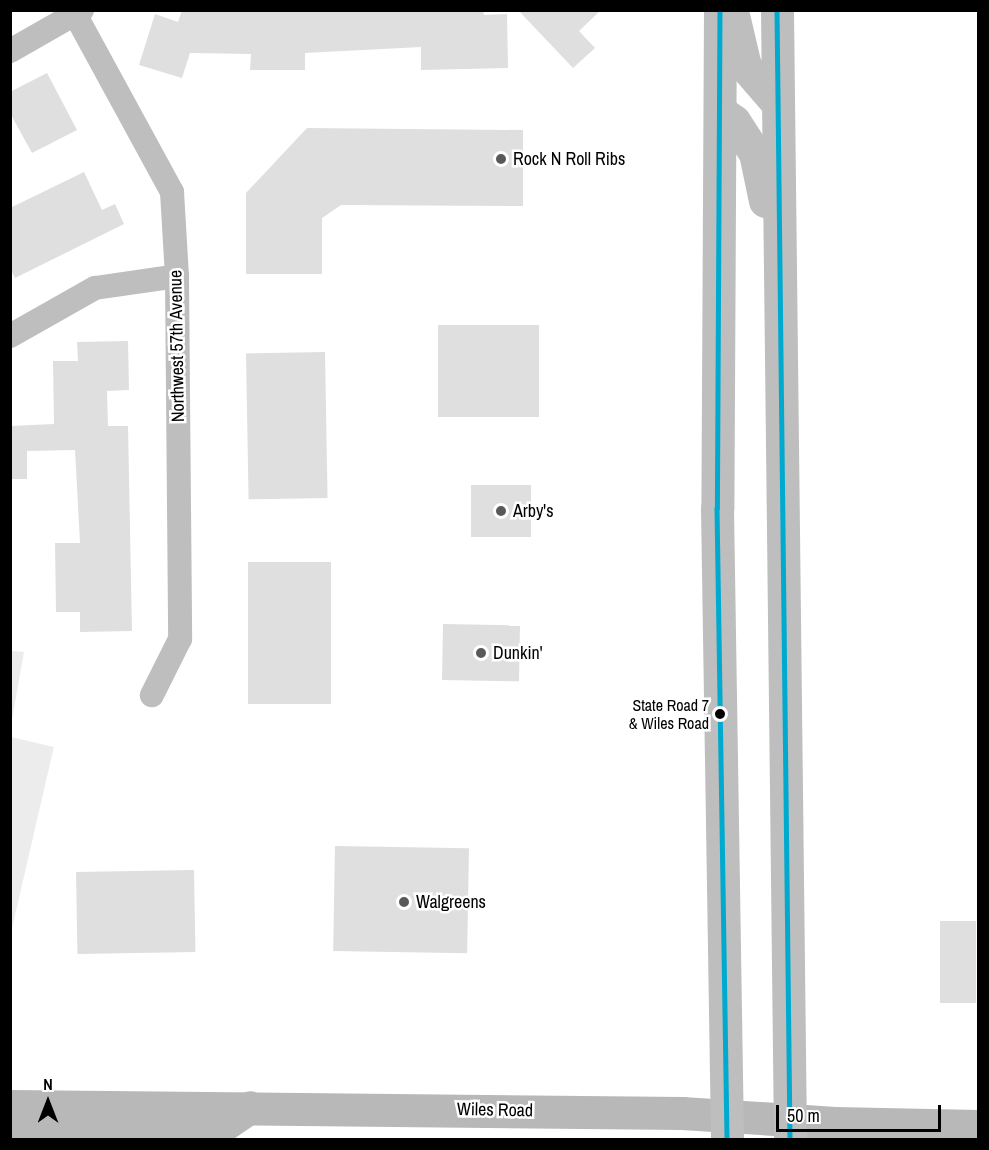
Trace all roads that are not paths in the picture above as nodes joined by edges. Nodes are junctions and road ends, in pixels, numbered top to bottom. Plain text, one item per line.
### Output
1 (720, 10) edge
2 (732, 10) edge
3 (777, 10) edge
4 (79, 12) edge
5 (10, 51) edge
6 (778, 104) junction
7 (720, 111) junction
8 (780, 264) junction
9 (177, 276) junction
10 (10, 336) edge
11 (152, 695) dead end
12 (10, 1106) edge
13 (250, 1107) junction
14 (978, 1126) edge
15 (727, 1128) edge
16 (10, 1129) edge
17 (790, 1130) edge

1 - 7 main road
2 - 6 main road
3 - 6 main road
4 - 5 street
4 - 9 street, Northwest 57th Avenue
6 - 8 main road
7 - 8 main road
7 - 15 main road
8 - 17 main road
9 - 10 street
9 - 11 street, Northwest 57th Avenue
12 - 13 main road, Wiles Road
13 - 15 main road, Wiles Road
13 - 16 main road
14 - 17 main road, Wiles Road
15 - 17 main road, Wiles Road

